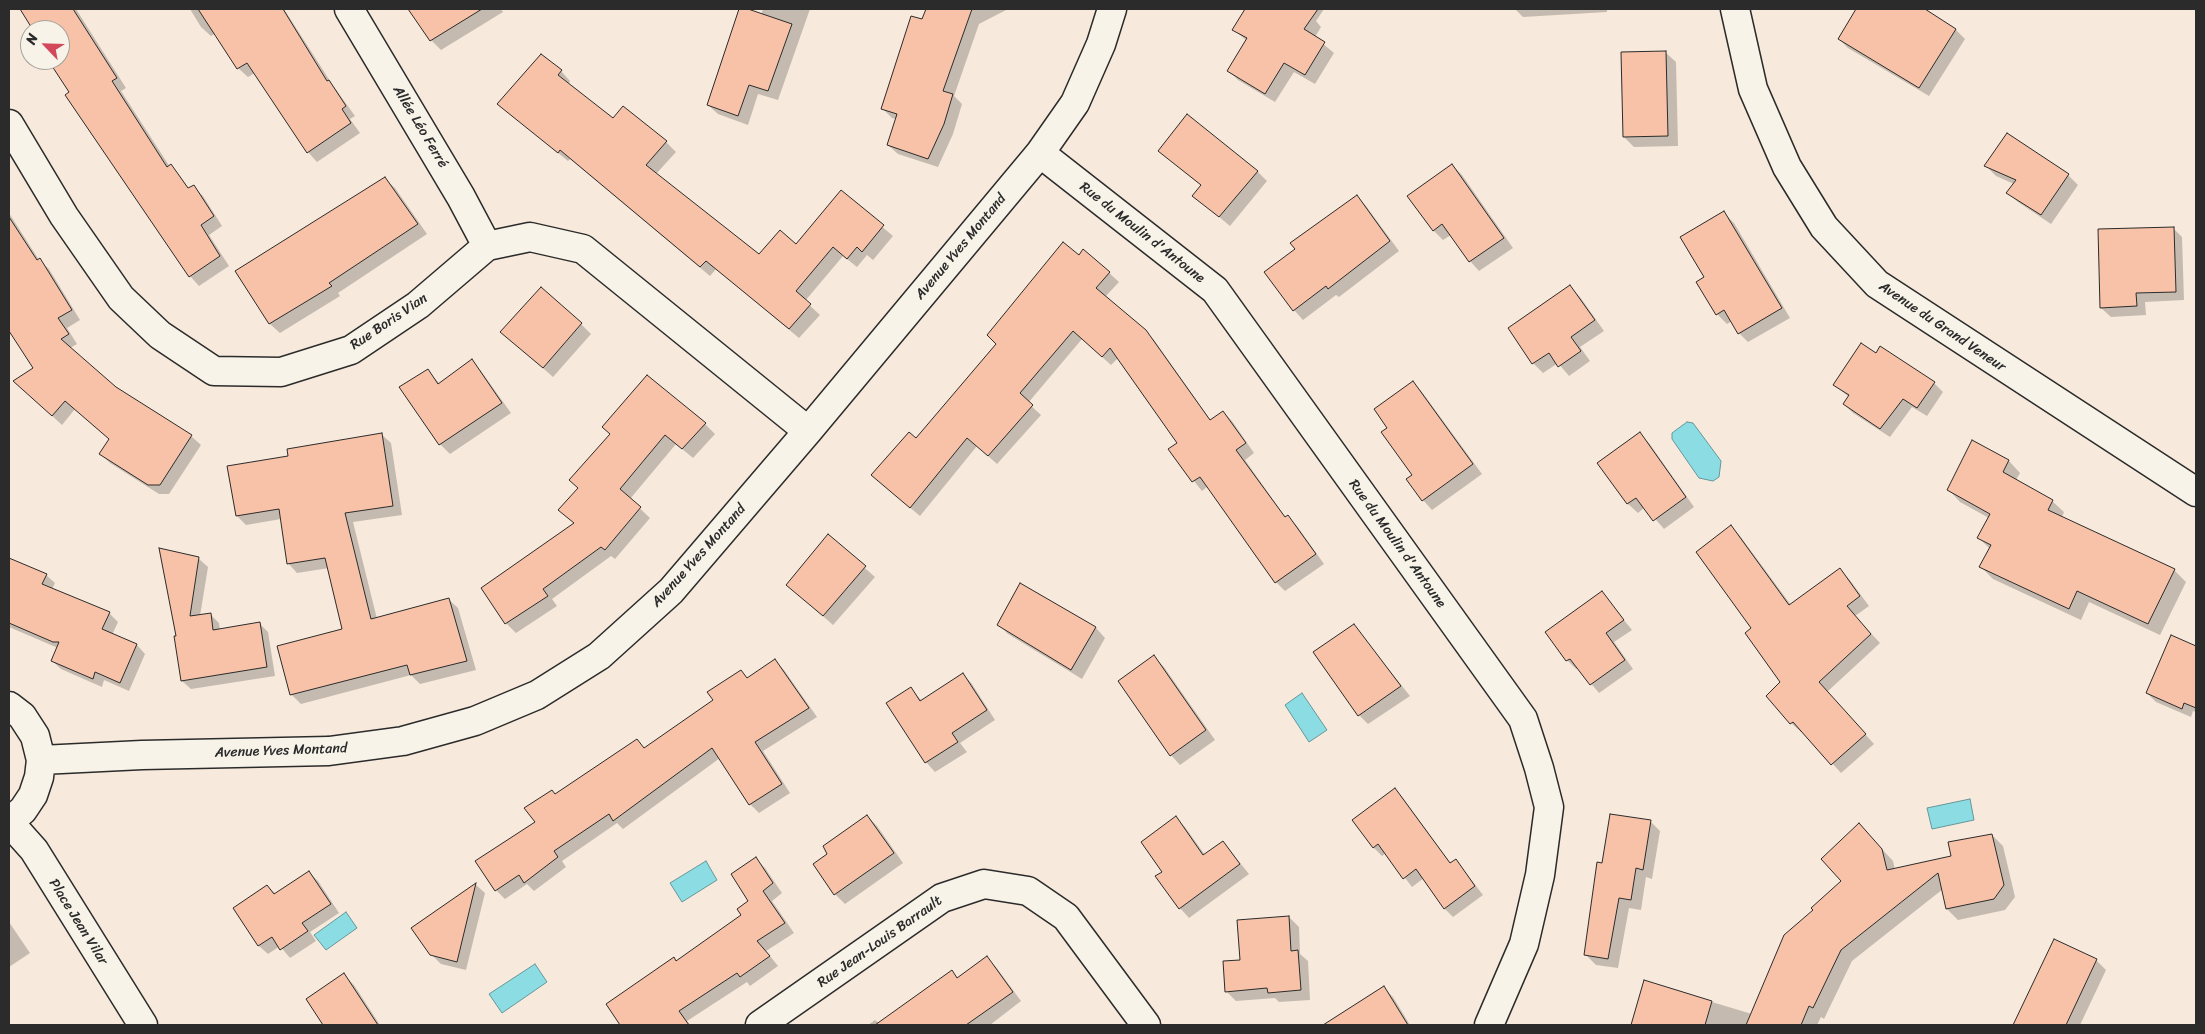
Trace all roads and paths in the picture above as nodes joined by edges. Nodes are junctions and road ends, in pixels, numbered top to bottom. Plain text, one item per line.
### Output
1 (349, 9) edge
2 (1112, 9) edge
3 (1735, 9) edge
4 (9, 124) edge
5 (1040, 153) junction
6 (487, 246) junction
7 (808, 431) junction
8 (2196, 492) edge
9 (9, 706) edge
10 (41, 760) junction
11 (9, 822) edge
12 (143, 1025) edge
13 (760, 1025) edge
14 (1146, 1025) edge
15 (1489, 1025) edge

1 - 6 street, Allée Léo Ferré
2 - 5 street, Avenue Yves Montand
3 - 8 street, Avenue du Grand Veneur
4 - 6 street, Rue Boris Vian
5 - 7 street, Avenue Yves Montand
5 - 15 street, Rue du Moulin d'Antoune
6 - 7 street, Rue Boris Vian
7 - 10 street, Avenue Yves Montand
9 - 10 street
10 - 11 street
11 - 12 street, Place Jean Vilar
13 - 14 street, Rue Jean-Louis Barrault

